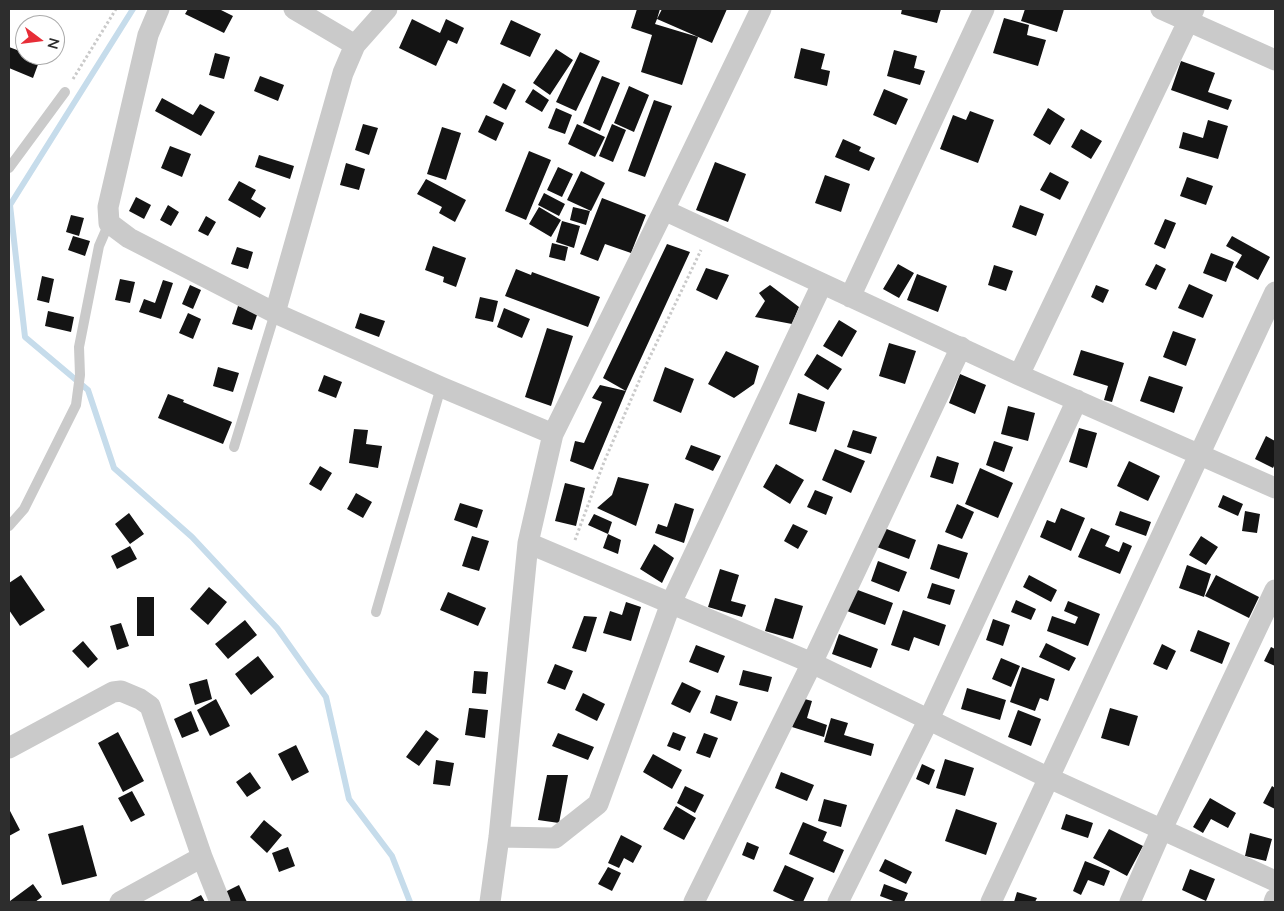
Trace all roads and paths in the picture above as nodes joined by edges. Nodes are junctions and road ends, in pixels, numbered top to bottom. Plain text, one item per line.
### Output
1 (116, 9) edge
2 (159, 9) edge
3 (294, 9) edge
4 (388, 9) edge
5 (761, 9) edge
6 (984, 9) edge
7 (1161, 9) edge
8 (1191, 15) edge
9 (355, 45) junction
10 (1275, 60) edge
11 (65, 92) joint
12 (9, 168) edge
13 (664, 210) junction
14 (109, 223) junction
15 (710, 232) junction
16 (822, 284) junction
17 (1275, 292) edge
18 (850, 297) junction
19 (275, 313) junction
20 (961, 347) junction
21 (1019, 374) junction
22 (441, 387) junction
23 (1077, 400) junction
24 (554, 434) junction
25 (234, 447) dead end
26 (1199, 455) junction
27 (1275, 488) edge
28 (9, 526) edge
29 (528, 543) junction
30 (567, 559) junction
31 (1275, 590) edge
32 (671, 603) junction
33 (376, 612) dead end
34 (812, 663) junction
35 (929, 719) junction
36 (9, 748) edge
37 (1049, 778) junction
38 (1162, 829) junction
39 (499, 837) junction
40 (202, 857) junction
41 (1275, 881) edge
42 (120, 902) edge
43 (220, 902) edge
44 (490, 902) edge
45 (694, 902) edge
46 (838, 902) edge
47 (991, 902) edge
48 (1130, 902) edge

1 - 11 path
2 - 14 street
3 - 9 street
4 - 9 street
5 - 13 street
6 - 18 street
7 - 8 street
8 - 10 street
8 - 21 street
9 - 19 street
11 - 12 lane
13 - 15 street
13 - 24 street
14 - 19 street
14 - 28 lane
15 - 16 street
15 - 30 path
16 - 18 street
16 - 32 street
17 - 26 street
18 - 20 street
19 - 22 street
19 - 25 lane
20 - 21 street
20 - 34 street
21 - 23 street
22 - 24 street
22 - 33 lane
23 - 26 street
23 - 35 street
24 - 29 street
26 - 27 street
26 - 37 street
29 - 30 street
29 - 39 street
30 - 32 street
31 - 38 street
32 - 34 street
32 - 39 street
34 - 35 street
34 - 45 street
35 - 37 street
35 - 46 street
36 - 40 street
37 - 38 street
37 - 47 street
38 - 41 street
38 - 48 street
39 - 44 street
40 - 42 street
40 - 43 street

